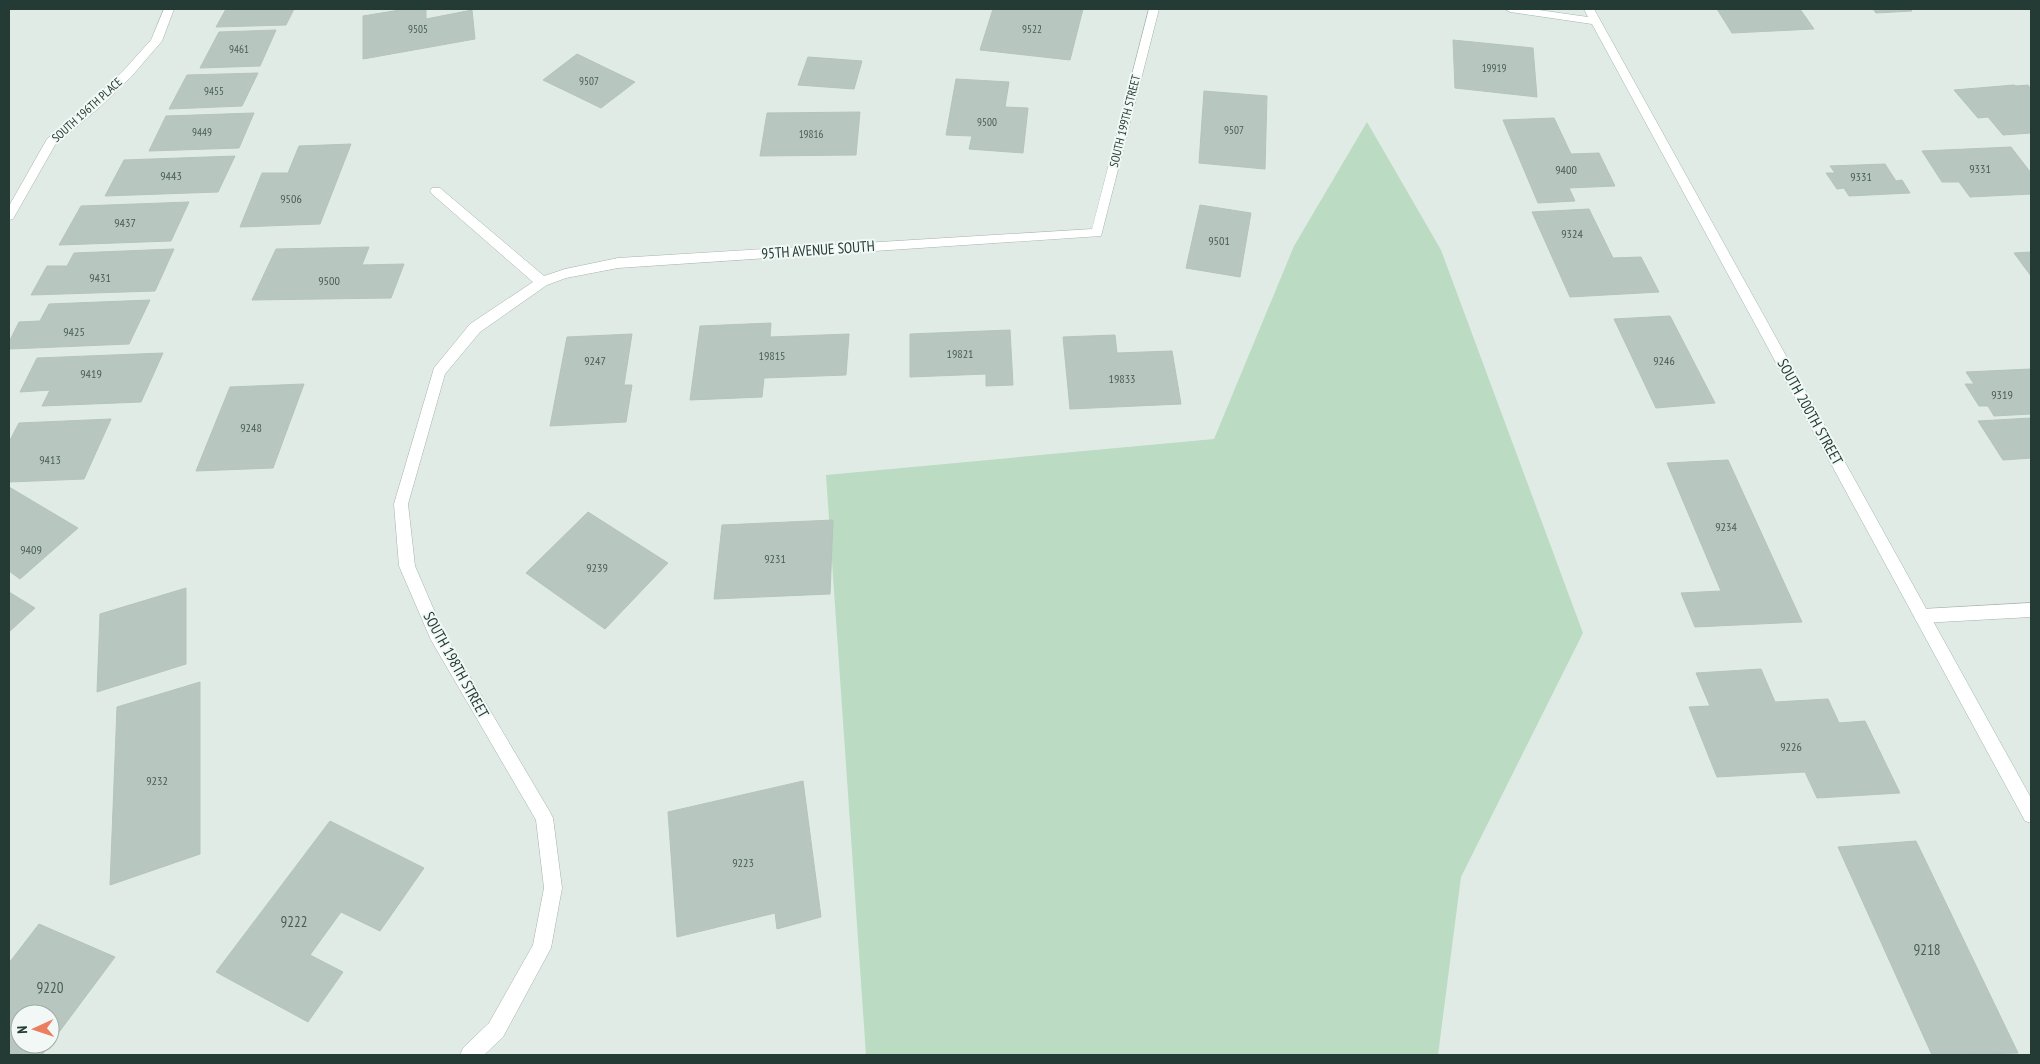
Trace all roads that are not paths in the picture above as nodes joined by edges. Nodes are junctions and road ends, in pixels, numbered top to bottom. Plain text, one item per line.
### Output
1 (169, 9) edge
2 (1154, 9) edge
3 (1510, 9) edge
4 (1592, 15) edge
5 (436, 191) dead end
6 (9, 216) edge
7 (1097, 233) joint
8 (542, 282) junction
9 (2031, 610) edge
10 (1922, 616) junction
11 (2029, 806) edge
12 (470, 1055) edge

1 - 6 street, SOUTH 196TH PLACE
2 - 7 street, SOUTH 199TH STREET
3 - 4 street
4 - 10 street, SOUTH 200TH STREET
5 - 8 street
7 - 8 street, 95TH AVENUE SOUTH
8 - 12 street, SOUTH 198TH STREET
9 - 10 street
10 - 11 street, SOUTH 200TH STREET

